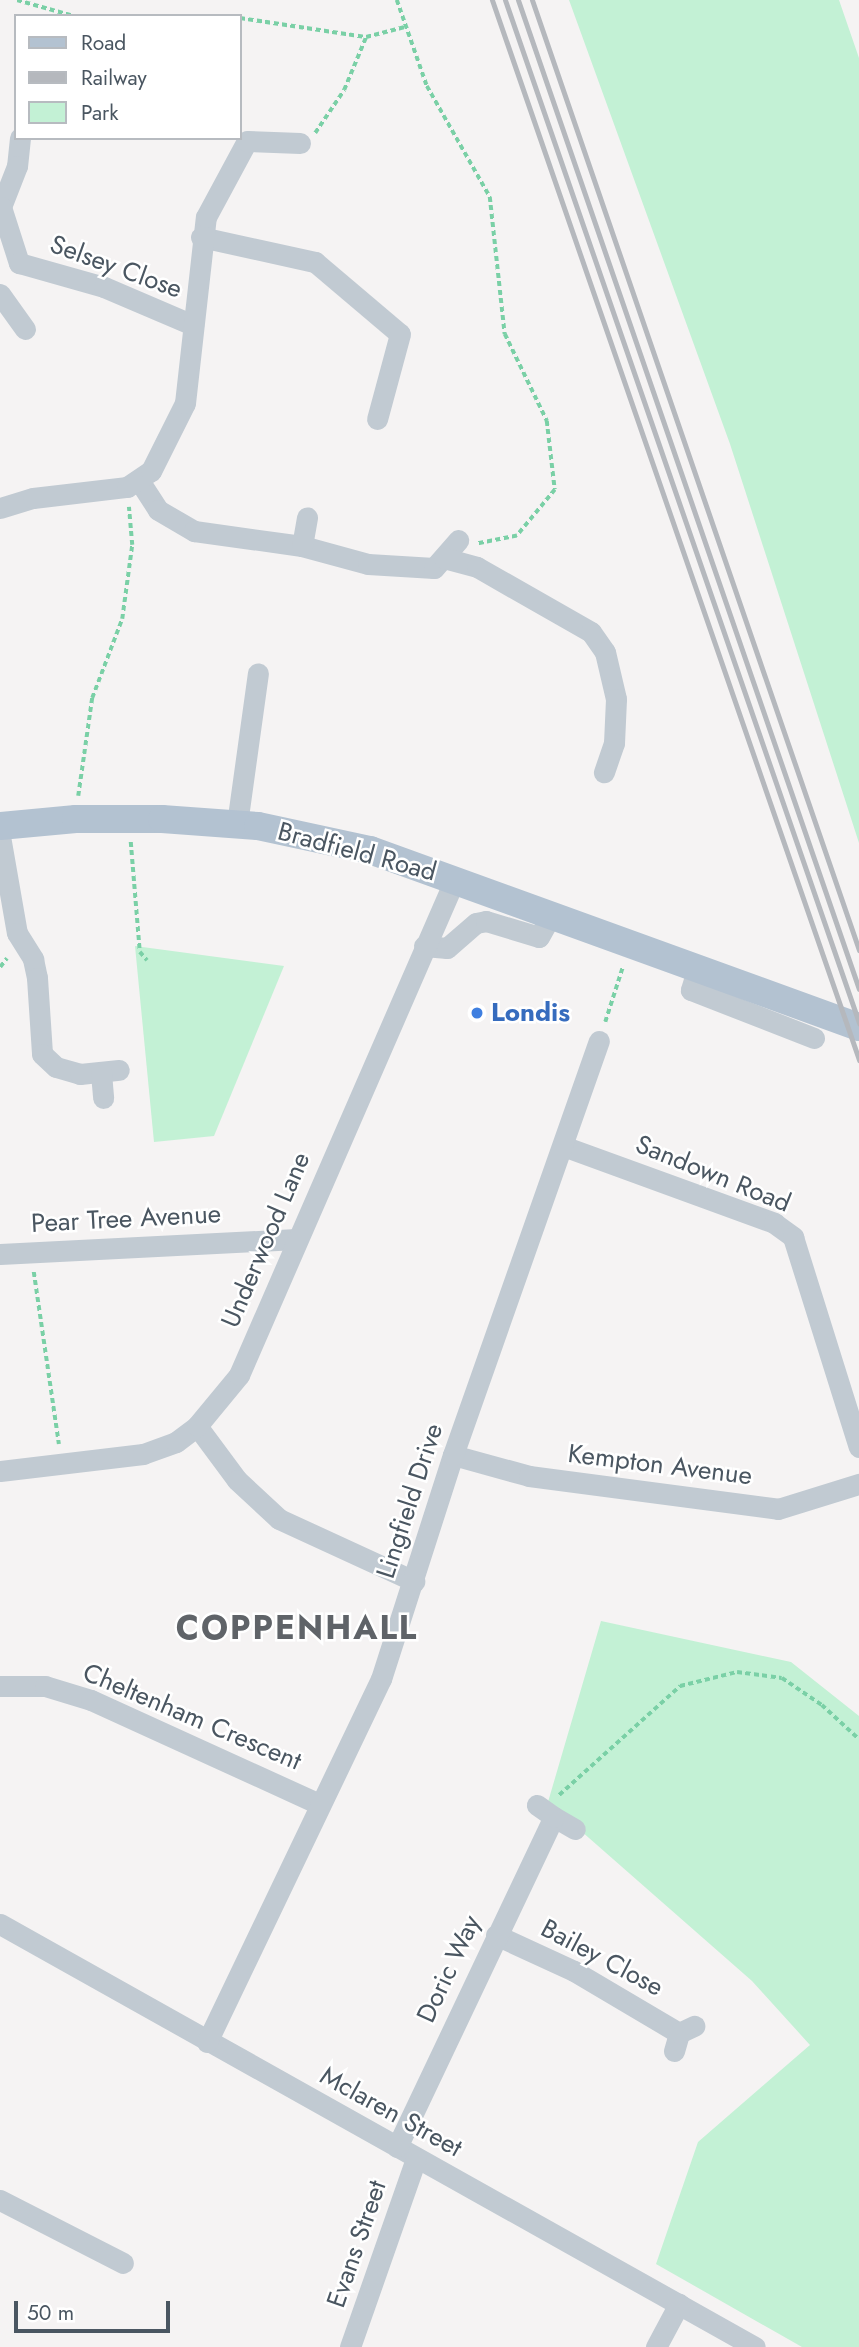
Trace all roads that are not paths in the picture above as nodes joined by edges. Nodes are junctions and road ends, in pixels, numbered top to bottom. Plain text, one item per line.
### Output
1 (20, 140) edge
2 (300, 143) road end
3 (201, 237) junction
4 (19, 262) junction
5 (0, 286) edge
6 (0, 294) edge
7 (193, 325) junction
8 (25, 329) dead end
9 (377, 419) dead end
10 (134, 484) junction
11 (0, 508) edge
12 (307, 517) dead end
13 (458, 540) road end
14 (302, 546) junction
15 (444, 558) junction
16 (258, 673) dead end
17 (604, 772) dead end
18 (237, 824) junction
19 (0, 826) edge
20 (0, 836) edge
21 (455, 879) junction
22 (551, 915) junction
23 (424, 946) junction
24 (697, 970) junction
25 (859, 1027) edge
26 (814, 1038) dead end
27 (599, 1041) road end
28 (103, 1098) dead end
29 (563, 1146) junction
30 (297, 1239) junction
31 (0, 1254) edge
32 (197, 1426) junction
33 (859, 1447) edge
34 (453, 1455) junction
35 (0, 1471) edge
36 (859, 1484) edge
37 (414, 1581) junction
38 (0, 1686) edge
39 (319, 1804) junction
40 (575, 1829) dead end
41 (0, 1924) edge
42 (496, 1935) junction
43 (682, 2037) dead end
44 (206, 2042) junction
45 (397, 2147) junction
46 (416, 2159) junction
47 (0, 2200) edge
48 (123, 2263) dead end
49 (679, 2304) junction
50 (350, 2347) edge
51 (656, 2347) edge
52 (755, 2347) edge

1 - 4 street, Selsey Close
2 - 3 street
3 - 7 street
3 - 9 street
4 - 5 street, Selsey Close
4 - 7 street, Selsey Close
6 - 8 street
7 - 10 street
10 - 11 street
10 - 14 street
12 - 14 street
13 - 15 street
14 - 15 street
15 - 17 street
16 - 18 street
18 - 19 main road, Bradfield Road
18 - 21 main road, Bradfield Road
20 - 28 street
21 - 22 main road, Bradfield Road
21 - 23 street, Underwood Lane
22 - 23 street
22 - 24 main road, Bradfield Road
23 - 30 street, Underwood Lane
24 - 25 main road, Bradfield Road
24 - 26 street
27 - 29 street, Lingfield Drive
29 - 33 street, Sandown Road
29 - 34 street, Lingfield Drive
30 - 31 street, Pear Tree Avenue
30 - 32 street, Underwood Lane
32 - 35 street, Underwood Lane
32 - 37 street
34 - 36 street, Kempton Avenue
34 - 37 street, Lingfield Drive
37 - 39 street, Lingfield Drive
38 - 39 street, Cheltenham Crescent
39 - 44 street, Lingfield Drive
40 - 42 street, Doric Way
41 - 44 street, Mclaren Street
42 - 43 street, Bailey Close
42 - 45 street, Doric Way
44 - 45 street, Mclaren Street
45 - 46 street, Mclaren Street
46 - 49 street, Mclaren Street
46 - 50 street, Evans Street
47 - 48 street
49 - 51 street
49 - 52 street, Mclaren Street

